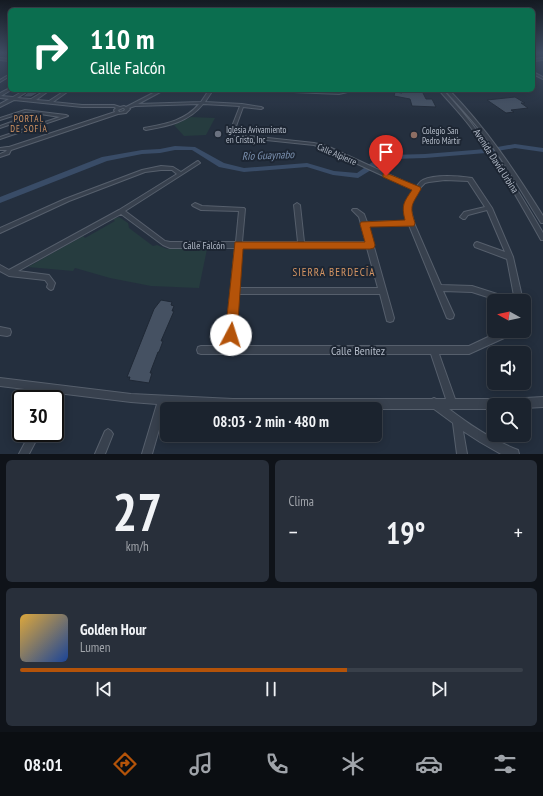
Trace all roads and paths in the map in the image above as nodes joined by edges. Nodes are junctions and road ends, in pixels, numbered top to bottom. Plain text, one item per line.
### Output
1 (25, 92) edge
2 (45, 92) edge
3 (65, 92) edge
4 (159, 92) edge
5 (210, 92) edge
6 (319, 92) edge
7 (347, 92) edge
8 (443, 92) edge
9 (449, 92) edge
10 (344, 93) joint
11 (0, 96) edge
12 (14, 99) junction
13 (30, 101) junction
14 (204, 102) junction
15 (49, 103) junction
16 (136, 105) junction
17 (242, 105) junction
18 (0, 106) edge
19 (120, 108) junction
20 (127, 108) junction
21 (261, 108) dead end
22 (117, 112) junction
23 (42, 113) junction
24 (0, 119) edge
25 (0, 127) edge
26 (146, 129) dead end
27 (0, 138) edge
28 (1, 149) edge
29 (9, 149) junction
30 (0, 156) edge
31 (198, 163) dead end
32 (181, 174) junction
33 (417, 189) junction
34 (195, 205) dead end
35 (297, 205) dead end
36 (489, 208) junction
37 (356, 210) dead end
38 (121, 211) junction
39 (463, 217) dead end
40 (543, 221) edge
41 (411, 223) junction
42 (364, 224) junction
43 (0, 232) edge
44 (543, 238) edge
45 (477, 244) dead end
46 (239, 245) junction
47 (302, 245) junction
48 (370, 245) junction
49 (510, 258) junction
50 (0, 268) edge
51 (9, 273) junction
52 (51, 287) dead end
53 (439, 288) junction
54 (235, 291) junction
55 (383, 291) junction
56 (488, 294) edge
57 (518, 294) edge
58 (450, 314) dead end
59 (390, 318) dead end
60 (495, 338) edge
61 (201, 350) dead end
62 (229, 350) junction
63 (434, 351) junction
64 (0, 382) edge
65 (163, 400) junction
66 (543, 402) edge
67 (434, 403) junction
68 (452, 403) junction
69 (457, 420) junction
70 (108, 434) dead end
71 (30, 442) edge
72 (508, 453) edge
73 (24, 454) edge
74 (100, 454) edge
75 (146, 454) edge
76 (462, 454) edge

1 - 12 street
2 - 13 street
3 - 15 street
4 - 16 street
5 - 14 street
6 - 10 street
7 - 10 street
8 - 44 street, Avenida David Urbina
9 - 40 street, Avenida David Urbina
11 - 12 street
12 - 13 street
12 - 18 street
13 - 15 street
14 - 16 street
14 - 17 street
14 - 26 street
15 - 19 street
16 - 20 street
17 - 21 street
17 - 33 street, Calle Alpierre
19 - 20 street
19 - 22 street
20 - 22 street
22 - 29 street
23 - 24 street
23 - 25 street
23 - 27 street
27 - 28 street
28 - 29 street
29 - 30 street
31 - 32 street
32 - 38 street
32 - 43 street
33 - 36 street
33 - 41 street
34 - 46 street
35 - 47 street
36 - 39 street
36 - 49 street
37 - 42 street
38 - 46 street, Calle Falcón
38 - 51 street
41 - 42 street
41 - 53 street
42 - 48 street
45 - 49 street
46 - 47 street, Calle Falcón
46 - 54 street
47 - 48 street, Calle Falcón
48 - 55 street
49 - 57 street
50 - 51 street
51 - 52 street
53 - 56 street
53 - 58 street
54 - 55 street
54 - 62 street
55 - 59 street
60 - 63 street, Calle Benítez
61 - 62 street, Calle Benítez
62 - 63 street, Calle Benítez
63 - 68 street
64 - 65 street
65 - 67 street
65 - 75 street
66 - 68 street
67 - 68 street
67 - 69 street
69 - 72 street
69 - 76 street
70 - 74 street
71 - 73 street

